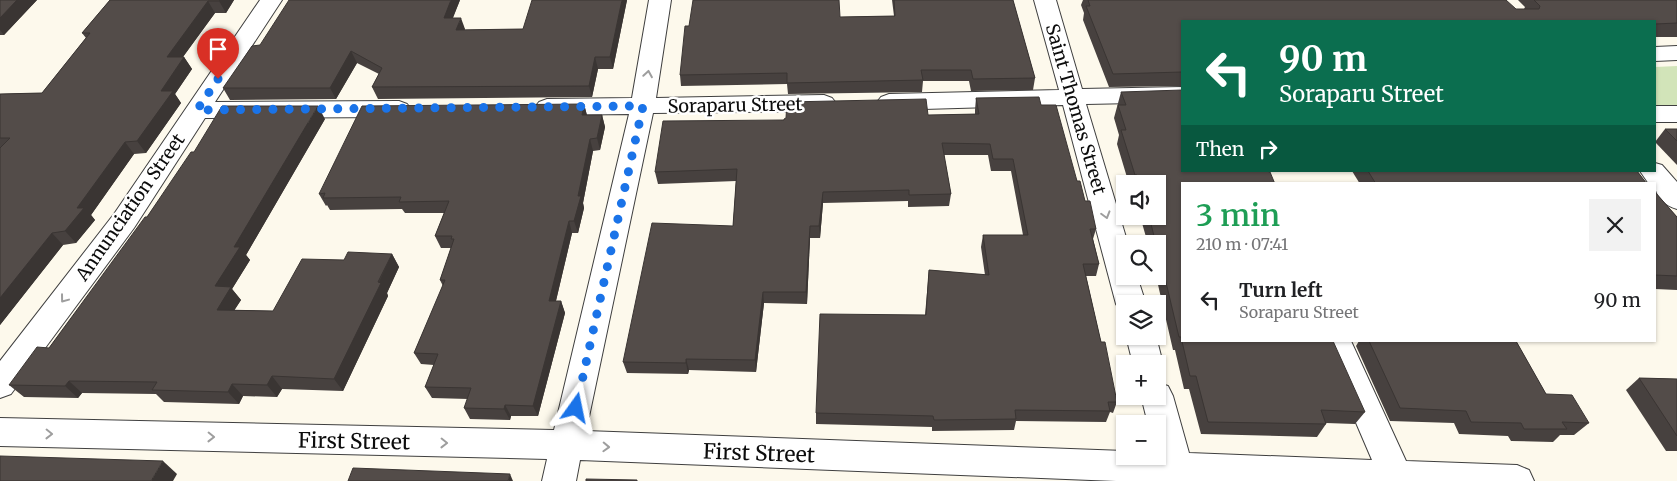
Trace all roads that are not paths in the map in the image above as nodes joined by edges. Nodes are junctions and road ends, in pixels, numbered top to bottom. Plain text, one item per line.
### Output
1 (271, 0) edge
2 (660, 0) edge
3 (1045, 0) edge
4 (1677, 53) edge
5 (1656, 54) edge
6 (1181, 94) edge
7 (1073, 98) junction
8 (643, 106) junction
9 (524, 107) edge
10 (425, 108) edge
11 (197, 110) junction
12 (1656, 114) edge
13 (1677, 114) edge
14 (1654, 172) edge
15 (1677, 200) edge
16 (1128, 295) edge
17 (1336, 342) edge
18 (0, 384) edge
19 (1160, 405) edge
20 (0, 432) edge
21 (567, 445) junction
22 (1179, 475) edge
23 (1396, 477) junction
24 (559, 481) edge
25 (1517, 481) edge

1 - 11 street, Annunciation Street
8 -> 2 street
3 - 7 street, Saint Thomas Street
4 - 5 street
6 - 7 street, Soraparu Street
7 - 8 street, Soraparu Street
7 -> 16 street, Saint Thomas Street
8 - 9 street, Soraparu Street
8 - 21 street
10 - 11 street
11 -> 18 street, Annunciation Street
12 - 13 street
14 - 15 street
17 - 23 street
19 - 22 street
20 -> 21 street, First Street
21 -> 22 street, First Street
21 - 24 street
22 - 23 street, First Street
23 - 25 street, First Street

